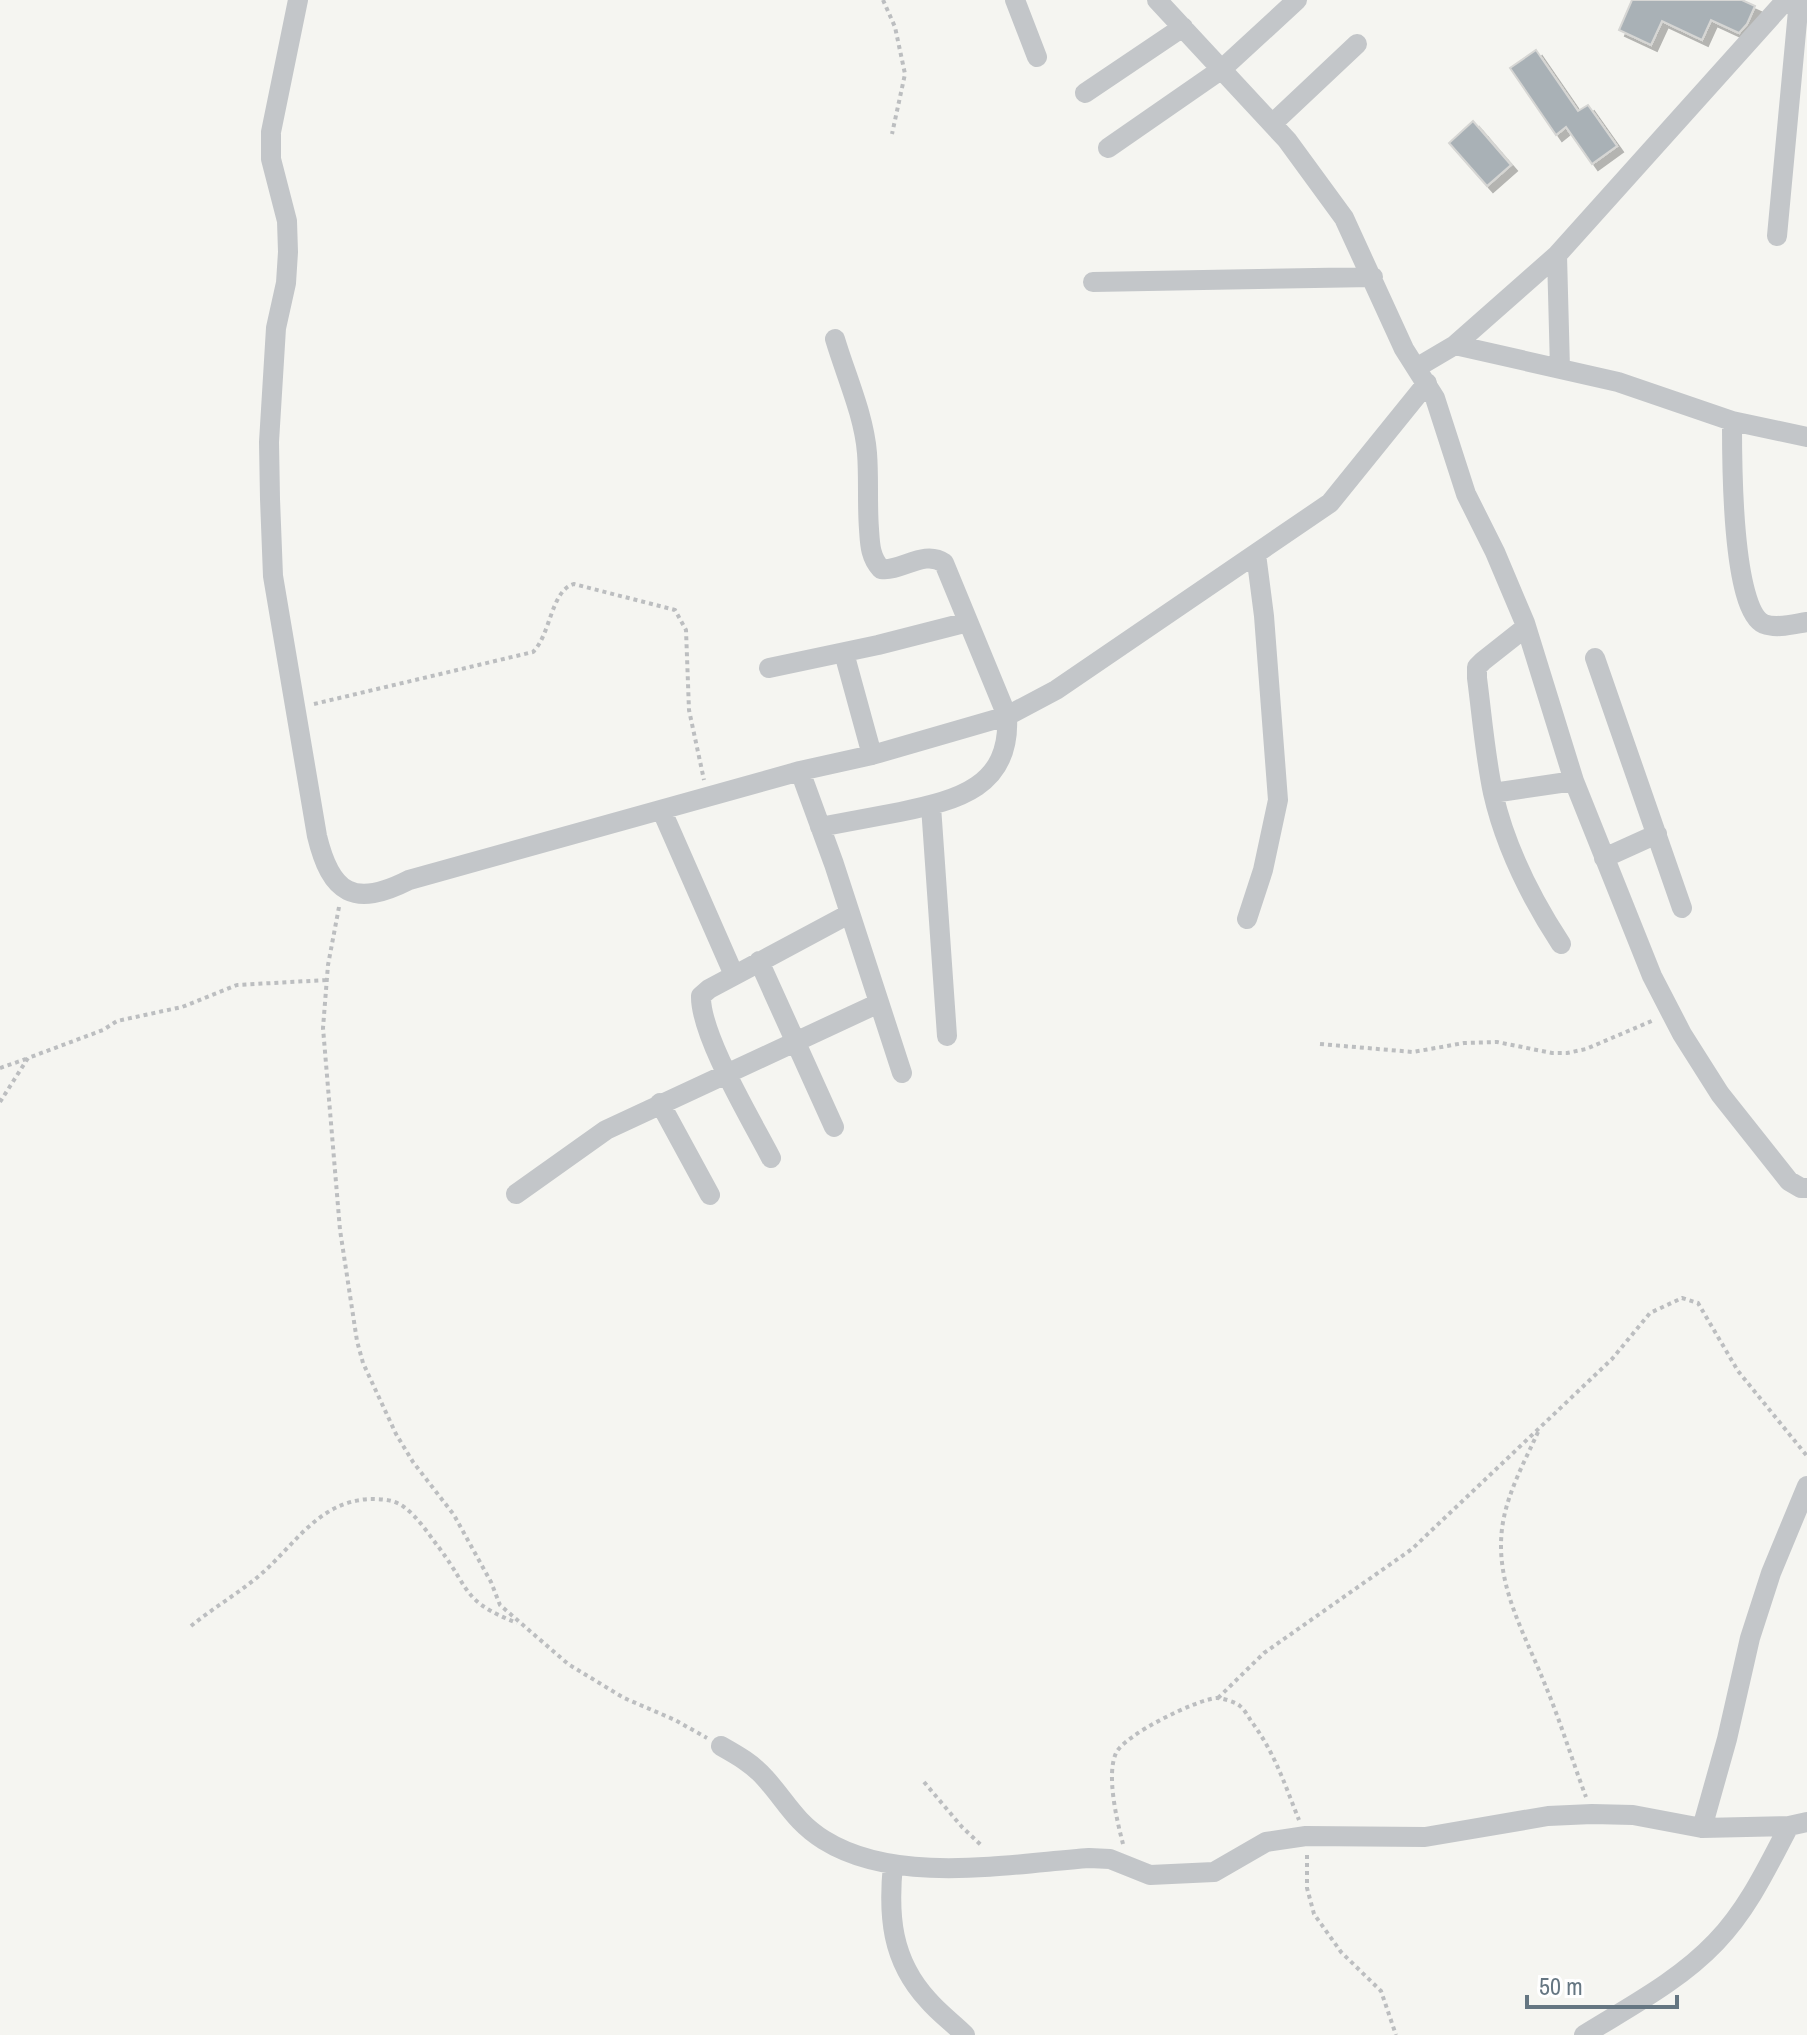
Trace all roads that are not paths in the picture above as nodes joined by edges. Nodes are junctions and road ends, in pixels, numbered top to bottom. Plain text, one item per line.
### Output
1 (298, 0) edge
2 (1015, 0) edge
3 (1297, 0) edge
4 (1786, 0) edge
5 (1799, 0) edge
6 (1167, 3) edge
7 (1183, 27) junction
8 (1357, 44) dead end
9 (1037, 57) dead end
10 (1222, 69) junction
11 (1085, 93) dead end
12 (1272, 124) junction
13 (1108, 148) dead end
14 (1777, 236) dead end
15 (1557, 255) junction
16 (1373, 277) junction
17 (1093, 282) dead end
18 (835, 339) dead end
19 (1455, 345) junction
20 (1560, 369) junction
21 (1422, 376) junction
22 (1732, 421) junction
23 (1807, 437) edge
24 (1256, 554) junction
25 (968, 622) junction
26 (1807, 622) edge
27 (1526, 627) junction
28 (844, 653) junction
29 (1595, 658) dead end
30 (769, 668) dead end
31 (1007, 716) junction
32 (872, 755) junction
33 (800, 771) junction
34 (1574, 781) junction
35 (1493, 793) junction
36 (931, 806) junction
37 (662, 811) junction
38 (820, 827) junction
39 (1657, 834) junction
40 (1604, 858) junction
41 (1682, 908) dead end
42 (849, 914) junction
43 (1247, 919) dead end
44 (1561, 944) dead end
45 (759, 961) junction
46 (734, 975) junction
47 (879, 1003) junction
48 (947, 1036) dead end
49 (797, 1041) junction
50 (727, 1073) junction
51 (902, 1073) dead end
52 (660, 1103) junction
53 (834, 1127) dead end
54 (771, 1158) dead end
55 (1807, 1188) edge
56 (516, 1194) dead end
57 (710, 1195) dead end
58 (1807, 1486) edge
59 (721, 1746) road end
60 (1798, 1824) edge
61 (1702, 1828) junction
62 (893, 1864) junction
63 (965, 2035) edge
64 (1584, 2035) edge

1 - 37 street
2 - 9 street
3 - 10 street
4 - 15 street
5 - 14 street
6 - 7 street
7 - 10 street
7 - 11 street
8 - 12 street
10 - 12 street
10 - 13 street
12 - 16 street
15 - 19 street
15 - 20 street
16 - 17 street
16 - 21 street
18 - 25 street
19 - 20 street
19 - 21 street
20 - 22 street
21 - 24 street
21 - 27 street
22 - 23 street
22 - 26 street
24 - 31 street
24 - 43 street
25 - 28 street
25 - 31 street
27 - 34 street
27 - 35 street
28 - 30 street
28 - 32 street
29 - 39 street
31 - 32 street
31 - 36 street
32 - 33 street
33 - 37 street
33 - 38 street
34 - 35 street
34 - 40 street
35 - 44 street
36 - 38 street
36 - 48 street
37 - 46 street
38 - 42 street
39 - 40 street
39 - 41 street
40 - 55 street
42 - 45 street
42 - 47 street
45 - 46 street
45 - 49 street
46 - 50 street
47 - 49 street
47 - 51 street
49 - 50 street
49 - 53 street
50 - 52 street
50 - 54 street
52 - 56 street
52 - 57 street
58 - 61 street
59 - 62 street
60 - 61 street
60 - 64 street
61 - 62 street
62 - 63 street

